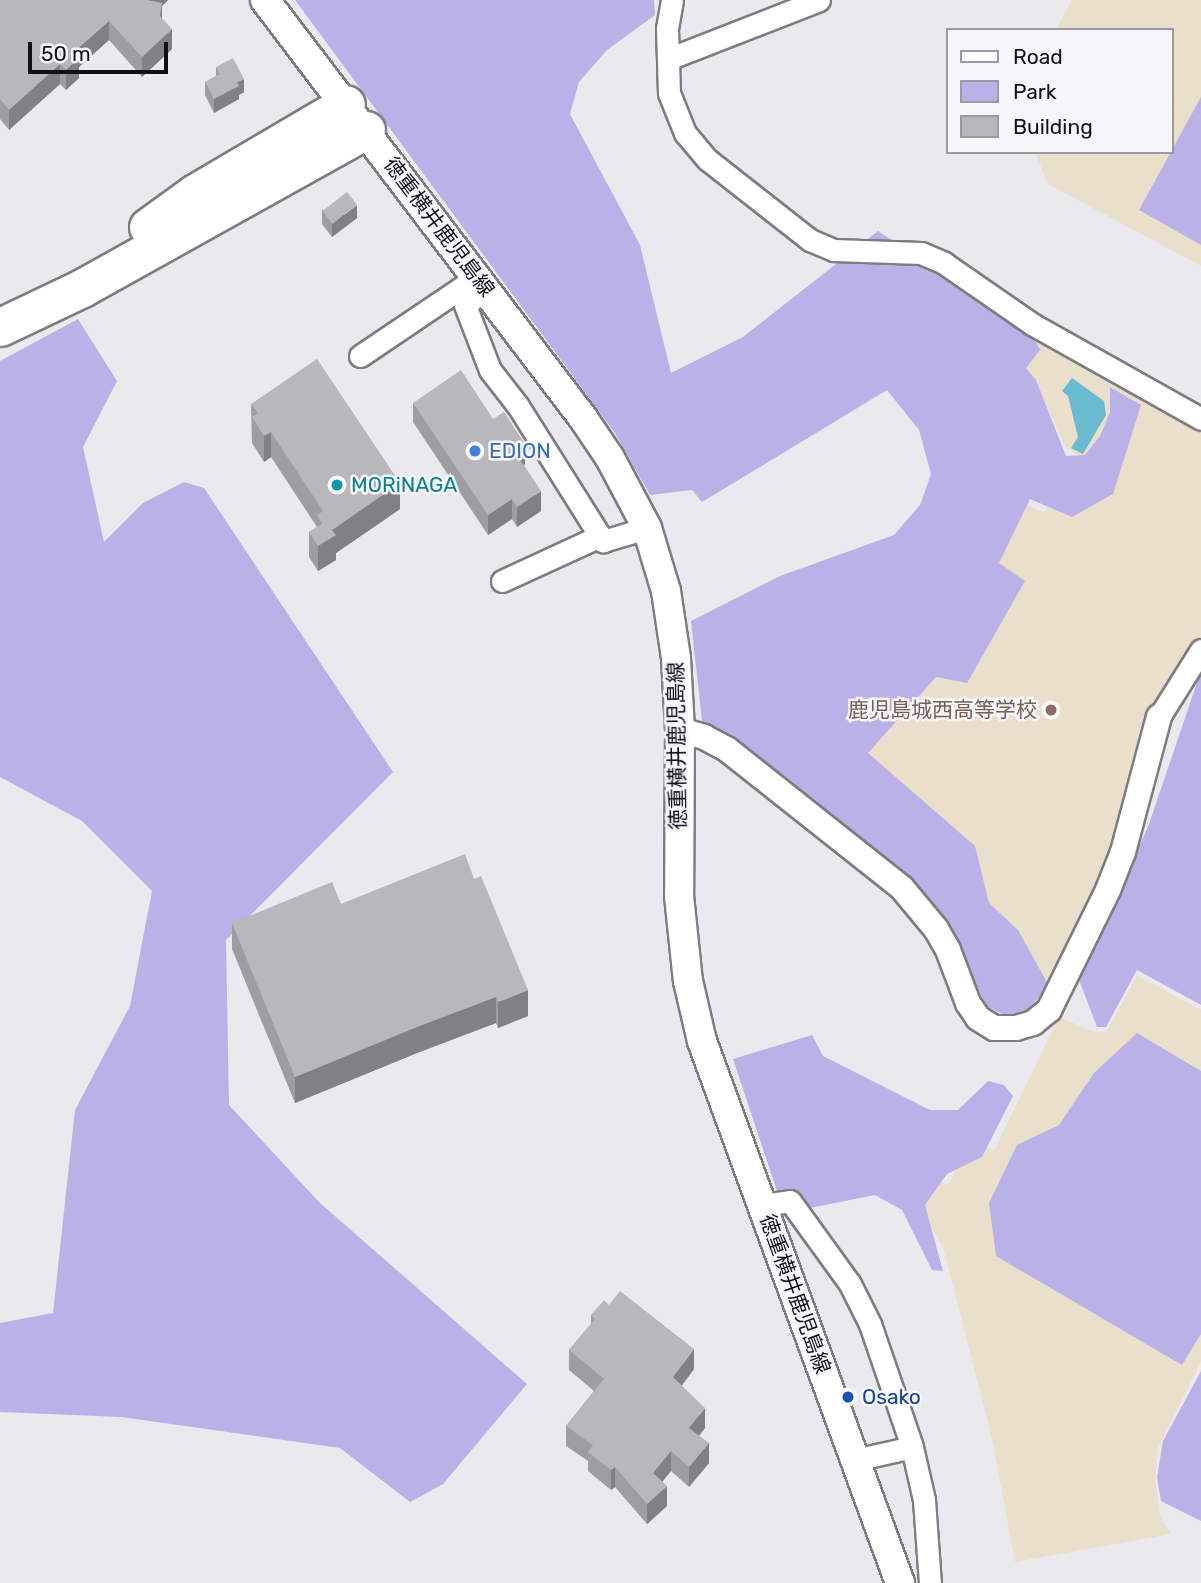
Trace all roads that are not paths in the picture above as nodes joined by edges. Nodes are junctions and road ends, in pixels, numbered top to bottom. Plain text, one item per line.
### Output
1 (265, 0) edge
2 (672, 0) edge
3 (819, 0) edge
4 (668, 59) junction
5 (356, 117) junction
6 (481, 283) junction
7 (0, 327) edge
8 (360, 356) dead end
9 (1201, 418) edge
10 (647, 528) junction
11 (600, 536) junction
12 (502, 581) dead end
13 (1201, 650) edge
14 (1159, 717) joint
15 (680, 730) junction
16 (762, 1205) junction
17 (912, 1447) junction
18 (854, 1460) junction
19 (900, 1583) edge
20 (930, 1583) edge

1 - 5 main road, 徳重横井鹿児島線
2 - 4 street
3 - 4 street
4 - 9 street
5 - 6 main road, 徳重横井鹿児島線
5 - 7 highway
6 - 8 street
6 - 10 main road, 徳重横井鹿児島線
6 - 11 street
10 - 11 street
10 - 15 main road, 徳重横井鹿児島線
11 - 12 street
13 - 14 street
14 - 15 street
15 - 16 main road, 徳重横井鹿児島線
16 - 17 street
16 - 18 main road, 徳重横井鹿児島線
17 - 18 street
17 - 20 street
18 - 19 main road, 徳重横井鹿児島線

